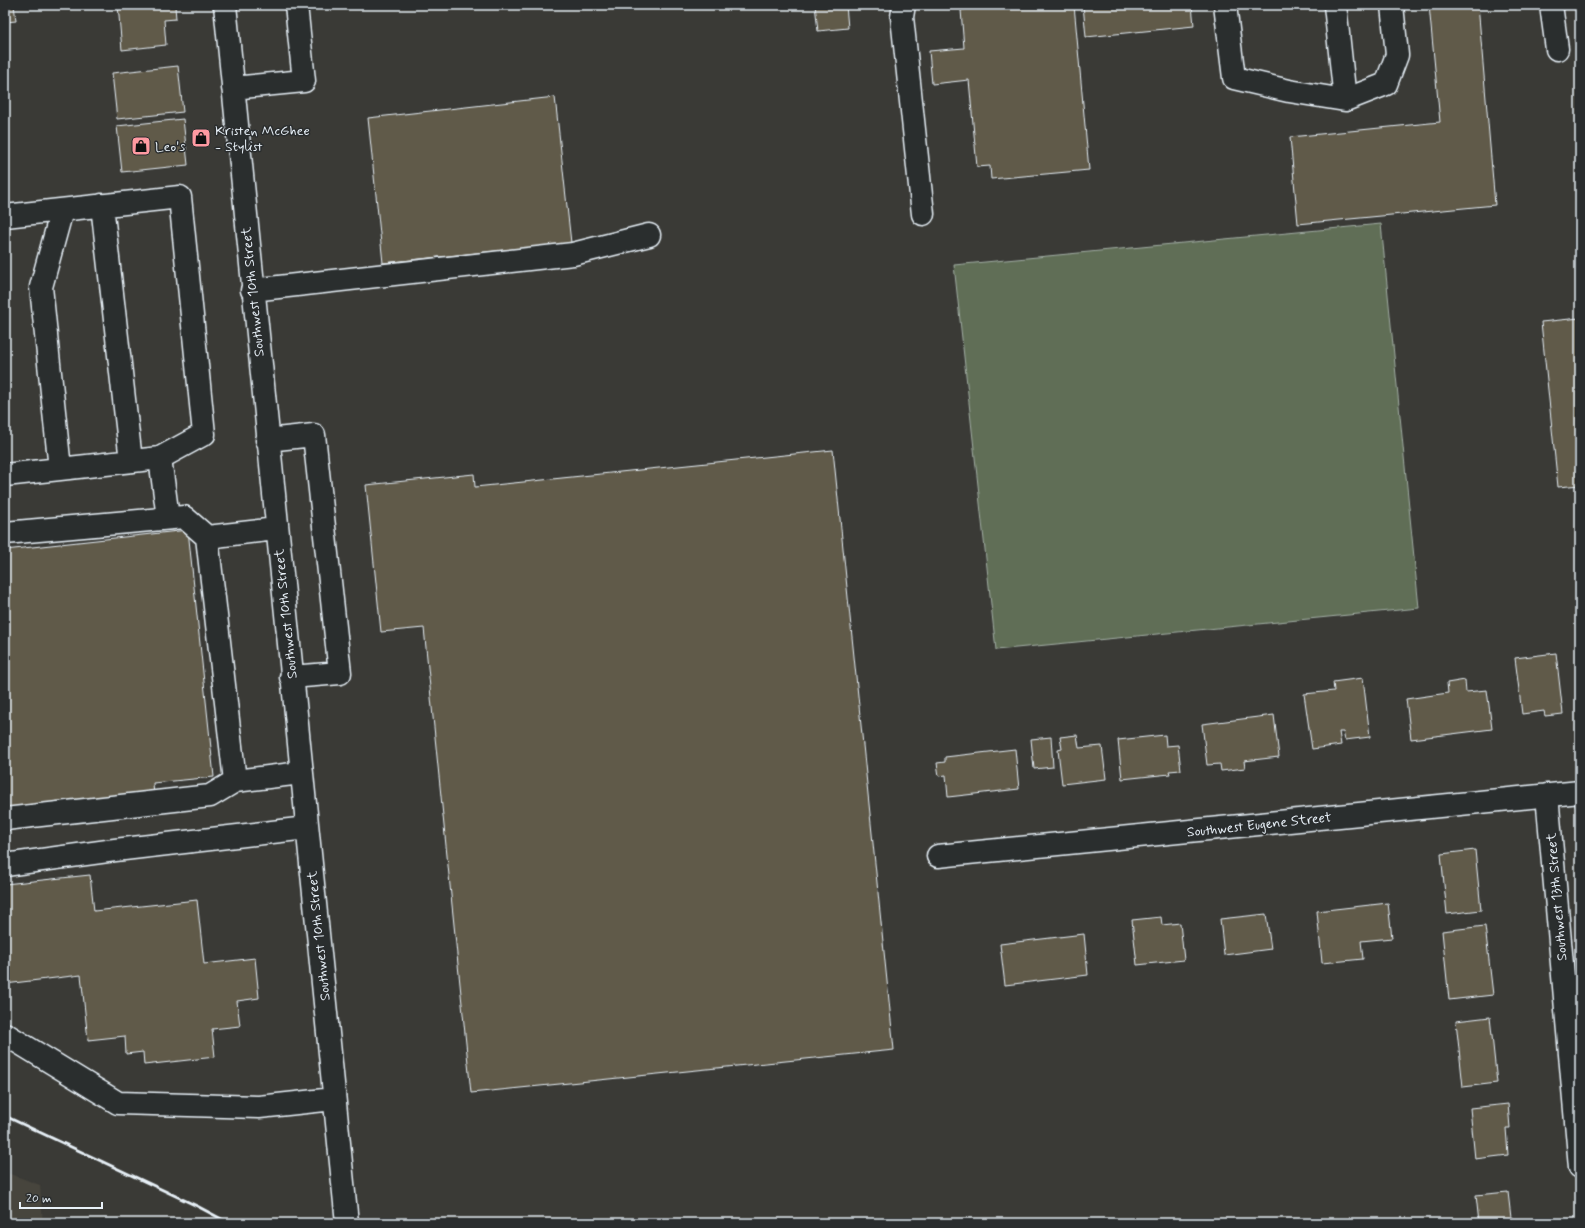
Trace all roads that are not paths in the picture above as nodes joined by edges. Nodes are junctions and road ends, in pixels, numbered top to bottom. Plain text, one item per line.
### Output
1 (225, 5) edge
2 (296, 5) edge
3 (904, 5) edge
4 (1225, 5) edge
5 (1335, 5) edge
6 (1392, 5) edge
7 (1551, 5) edge
8 (1557, 50) dead end
9 (233, 88) junction
10 (1345, 100) junction
11 (102, 205) junction
12 (62, 210) junction
13 (923, 214) dead end
14 (5, 216) edge
15 (649, 235) dead end
16 (252, 290) junction
17 (267, 440) junction
18 (160, 458) junction
19 (131, 461) junction
20 (60, 469) junction
21 (5, 475) edge
22 (168, 518) junction
23 (276, 529) junction
24 (5, 533) edge
25 (207, 536) junction
26 (291, 677) junction
27 (301, 773) junction
28 (235, 781) junction
29 (1580, 792) edge
30 (1547, 795) junction
31 (5, 819) edge
32 (307, 828) junction
33 (938, 856) dead end
34 (5, 865) edge
35 (5, 1034) edge
36 (334, 1099) junction
37 (1580, 1167) edge
38 (347, 1223) edge

1 - 9 street, Southwest 10th Street
2 - 9 street
3 - 13 street
4 - 10 street
5 - 10 street
6 - 10 street
7 - 8 street
9 - 16 street, Southwest 10th Street
11 - 12 street
11 - 18 street
11 - 19 street
12 - 14 street
12 - 20 street
15 - 16 street
16 - 17 street, Southwest 10th Street
17 - 23 street, Southwest 10th Street
17 - 26 street
18 - 19 street
18 - 22 street
19 - 20 street
20 - 21 street
22 - 24 street
22 - 25 street
23 - 25 street
23 - 26 street, Southwest 10th Street
25 - 28 street
26 - 27 street, Southwest 10th Street
27 - 28 street
27 - 32 street, Southwest 10th Street
28 - 31 street
29 - 30 street, Southwest Eugene Street
30 - 33 street, Southwest Eugene Street
30 - 37 street, Southwest 13th Street
32 - 34 street
32 - 36 street, Southwest 10th Street
35 - 36 street
36 - 38 street, Southwest 10th Street

